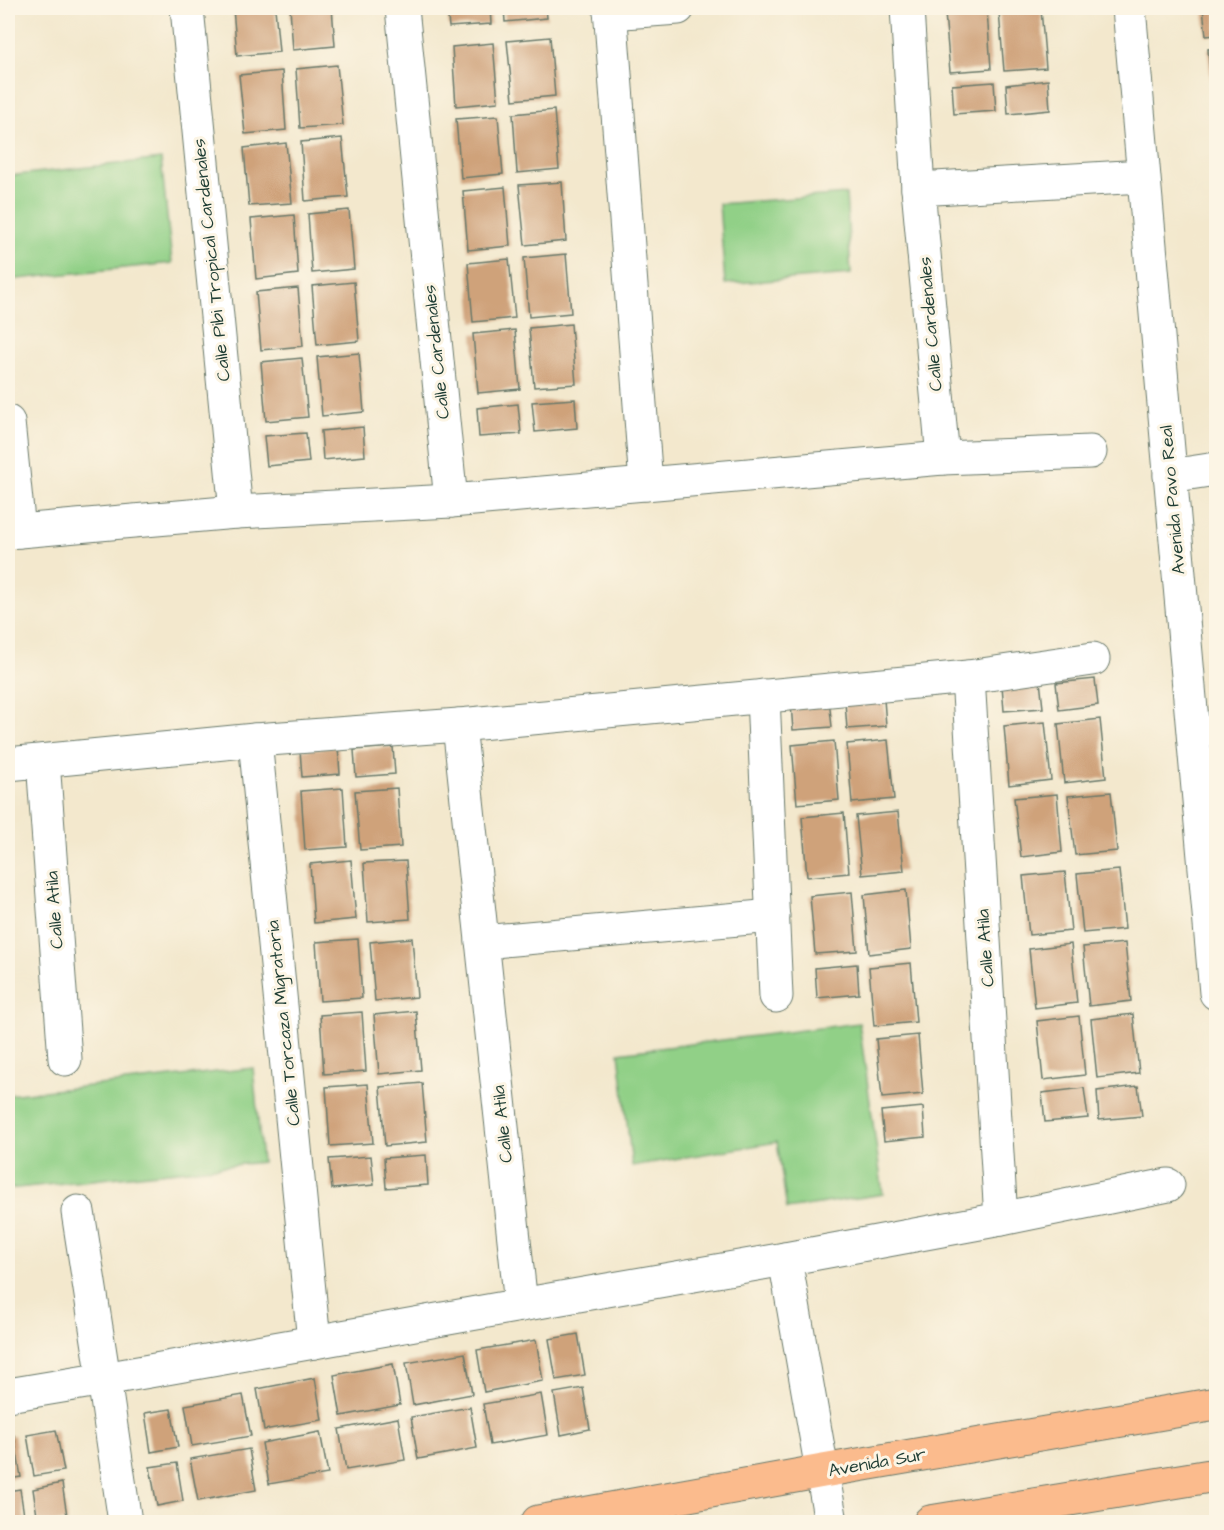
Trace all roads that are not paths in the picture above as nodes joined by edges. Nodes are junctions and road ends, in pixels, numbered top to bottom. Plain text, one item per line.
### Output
1 (187, 8) edge
2 (402, 8) edge
3 (678, 8) edge
4 (907, 8) edge
5 (1129, 8) edge
6 (610, 10) edge
7 (1143, 176) junction
8 (918, 189) junction
9 (8, 422) edge
10 (1090, 452) dead end
11 (943, 458) junction
12 (1216, 469) edge
13 (1170, 476) junction
14 (646, 484) junction
15 (451, 501) junction
16 (236, 512) junction
17 (13, 531) edge
18 (1093, 659) dead end
19 (968, 677) junction
20 (763, 696) junction
21 (459, 725) junction
22 (255, 740) junction
23 (43, 761) junction
24 (8, 764) edge
25 (773, 916) junction
26 (482, 942) junction
27 (1216, 993) edge
28 (776, 996) dead end
29 (65, 1059) dead end
30 (1168, 1185) dead end
31 (78, 1212) dead end
32 (1002, 1219) junction
33 (786, 1259) junction
34 (521, 1305) junction
35 (314, 1342) junction
36 (104, 1379) junction
37 (8, 1395) edge
38 (1216, 1404) edge
39 (823, 1471) junction
40 (1216, 1475) edge
41 (125, 1522) edge
42 (538, 1522) edge
43 (831, 1522) edge
44 (930, 1522) edge

1 - 16 street, Calle Pibi Tropical Cardenales
2 - 15 street, Calle Cardenales
3 - 6 street
4 - 8 street, Calle Cardenales
5 - 7 street, Avenida Pavo Real
6 - 14 street
7 - 8 street
7 - 13 street, Avenida Pavo Real
8 - 11 street, Calle Cardenales
9 - 17 street
10 - 11 street
11 - 14 street
12 - 13 street
13 - 27 street, Avenida Pavo Real
14 - 15 street
15 - 16 street
16 - 17 street
18 - 19 street
19 - 20 street
19 - 32 street, Calle Atila
20 - 21 street
20 - 25 street
21 - 22 street
21 - 26 street, Calle Atila
22 - 23 street
22 - 35 street, Calle Torcaza Migratoria
23 - 24 street
23 - 29 street, Calle Atila
25 - 26 street
25 - 28 street
26 - 34 street, Calle Atila
30 - 32 street
31 - 36 street
32 - 33 street
33 - 34 street
33 - 39 street
34 - 35 street
35 - 36 street
36 - 37 street
36 - 41 street
38 - 39 main road, Avenida Sur
39 - 42 main road, Avenida Sur
39 - 43 street
40 - 44 main road

